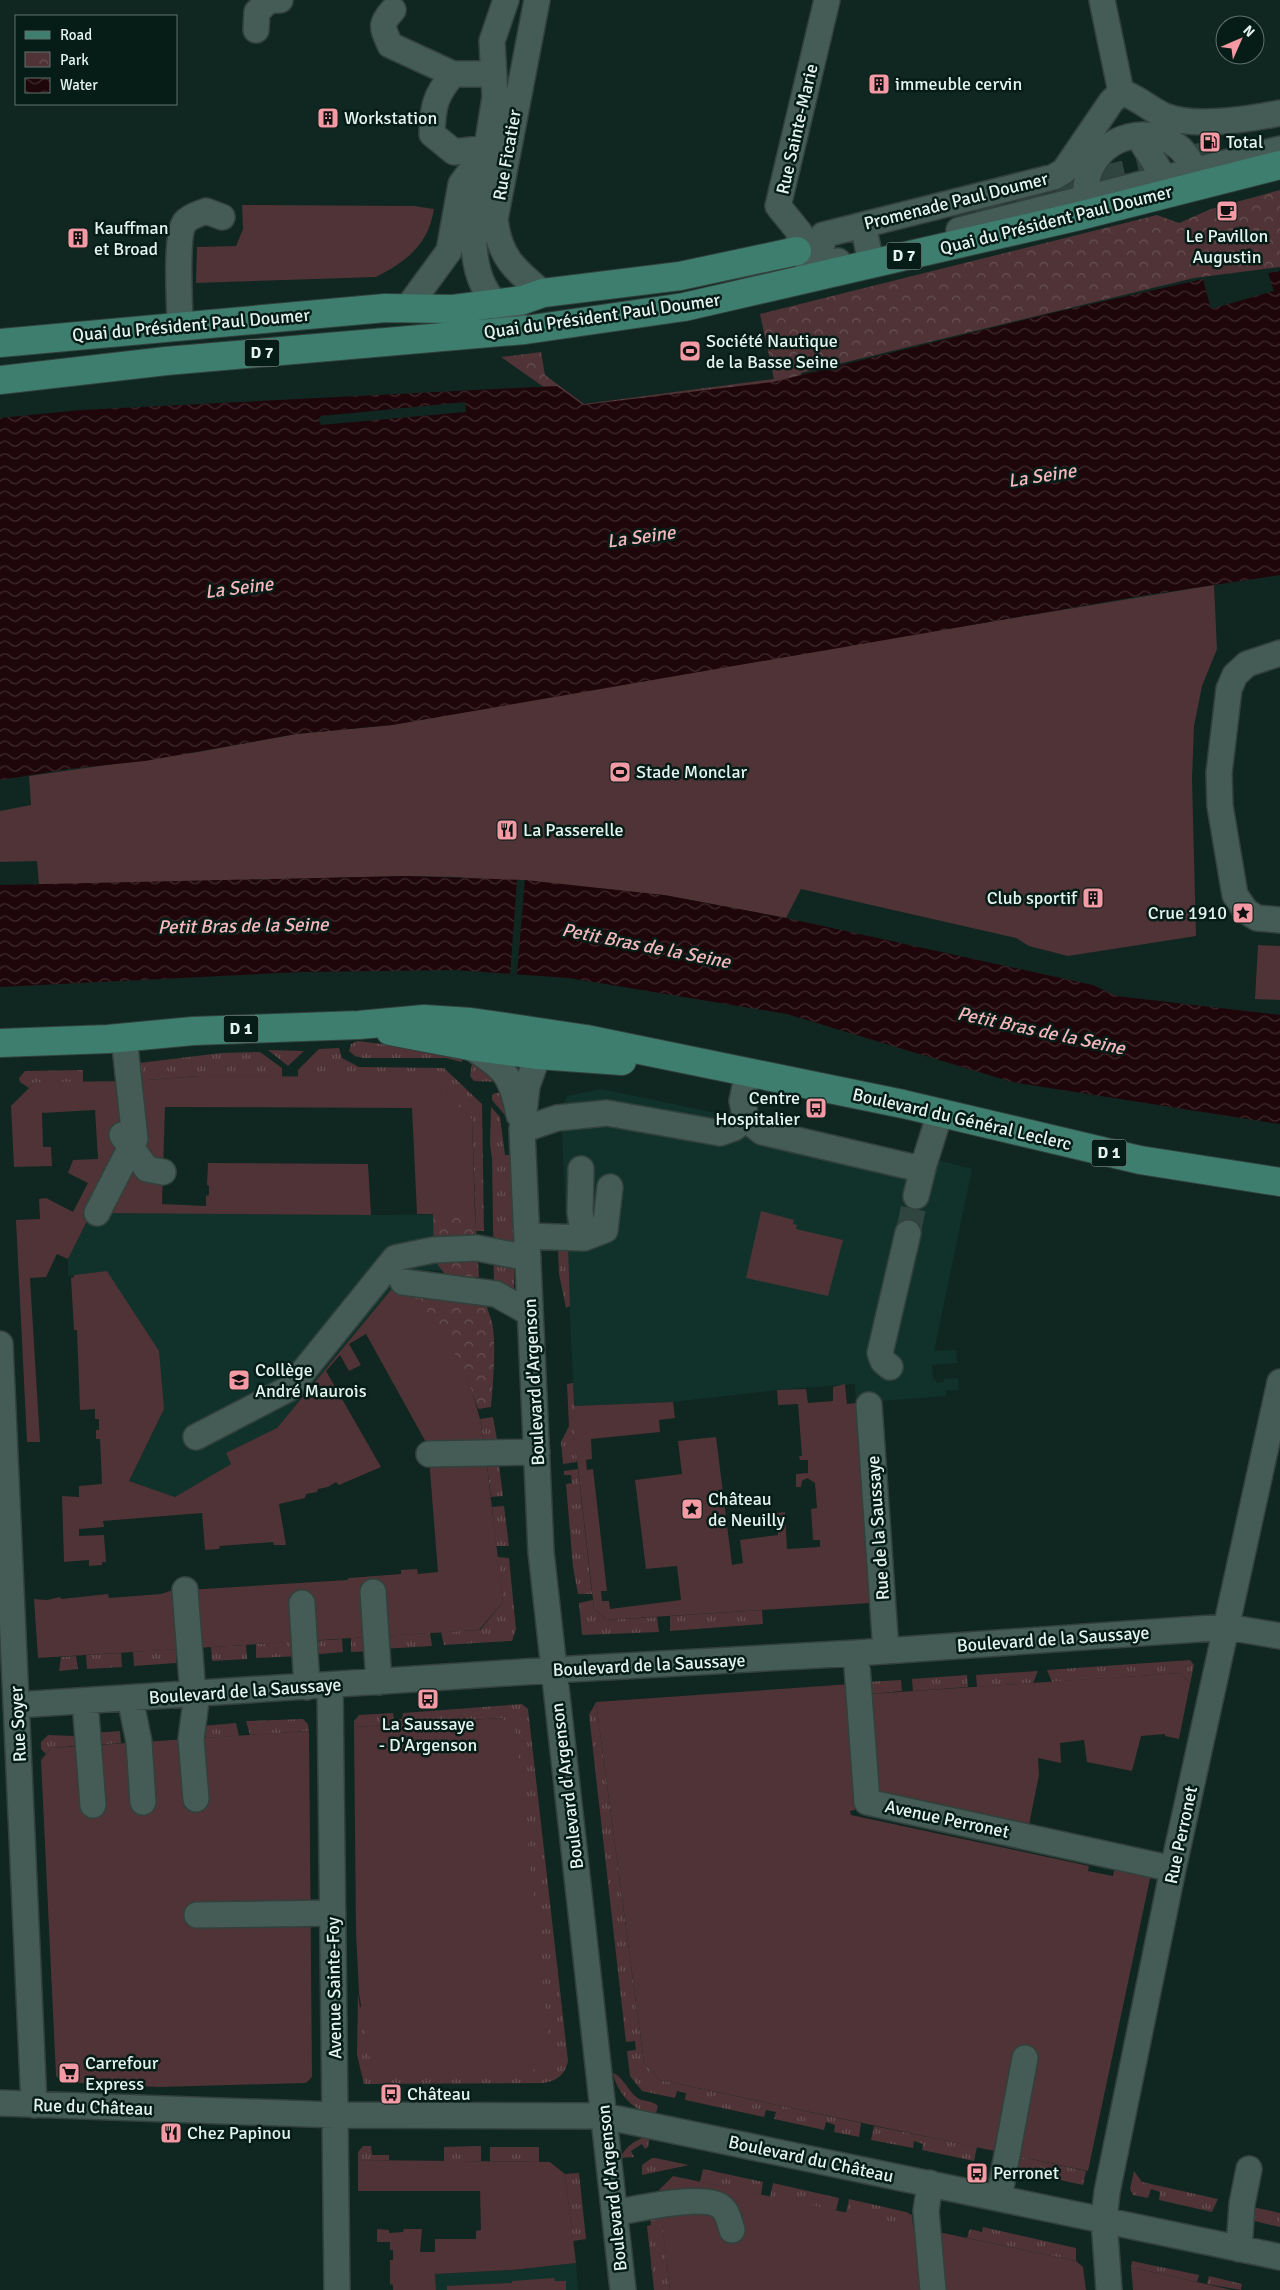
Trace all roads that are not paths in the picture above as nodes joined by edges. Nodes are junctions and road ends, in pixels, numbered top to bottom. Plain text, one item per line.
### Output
1 (280, 0) edge
2 (506, 0) edge
3 (537, 0) edge
4 (828, 0) edge
5 (1102, 0) edge
6 (393, 10) dead end
7 (256, 30) dead end
8 (453, 74) junction
9 (493, 74) junction
10 (1125, 93) junction
11 (1280, 113) edge
12 (1136, 136) junction
13 (488, 148) junction
14 (1280, 149) edge
15 (1087, 156) junction
16 (1280, 165) edge
17 (1196, 171) junction
18 (1165, 179) junction
19 (1085, 198) junction
20 (222, 217) dead end
21 (863, 225) junction
22 (797, 251) joint
23 (869, 253) junction
24 (543, 293) junction
25 (495, 303) junction
26 (408, 307) junction
27 (180, 326) junction
28 (525, 330) junction
29 (0, 343) edge
30 (0, 380) edge
31 (1280, 653) edge
32 (1280, 920) edge
33 (359, 1025) junction
34 (570, 1037) junction
35 (116, 1038) junction
36 (0, 1043) edge
37 (469, 1046) junction
38 (530, 1054) junction
39 (740, 1071) junction
40 (513, 1086) junction
41 (940, 1113) junction
42 (754, 1125) junction
43 (522, 1130) junction
44 (130, 1148) junction
45 (922, 1165) junction
46 (580, 1169) dead end
47 (163, 1172) dead end
48 (1280, 1182) edge
49 (610, 1187) dead end
50 (916, 1196) tunnel mouth
51 (96, 1213) dead end
52 (908, 1233) tunnel mouth
53 (584, 1238) junction
54 (527, 1247) junction
55 (403, 1282) dead end
56 (530, 1313) junction
57 (0, 1344) edge
58 (890, 1366) dead end
59 (1280, 1382) edge
60 (869, 1405) dead end
61 (196, 1437) dead end
62 (537, 1452) junction
63 (429, 1454) dead end
64 (4, 1518) edge
65 (373, 1592) dead end
66 (191, 1600) dead end
67 (302, 1603) dead end
68 (1227, 1627) junction
69 (1280, 1636) edge
70 (886, 1651) junction
71 (856, 1653) junction
72 (553, 1670) junction
73 (379, 1682) junction
74 (319, 1686) junction
75 (198, 1694) junction
76 (130, 1698) junction
77 (85, 1701) junction
78 (17, 1705) junction
79 (196, 1799) dead end
80 (143, 1802) dead end
81 (93, 1805) dead end
82 (1173, 1869) junction
83 (333, 1913) junction
84 (197, 1915) dead end
85 (1021, 2058) dead end
86 (0, 2103) edge
87 (34, 2105) junction
88 (336, 2115) junction
89 (604, 2116) junction
90 (1249, 2169) dead end
91 (930, 2183) junction
92 (993, 2197) junction
93 (615, 2213) junction
94 (1104, 2220) junction
95 (732, 2230) dead end
96 (1239, 2249) junction
97 (1280, 2258) edge
98 (337, 2290) edge
99 (623, 2290) edge
100 (933, 2290) edge
101 (1110, 2290) edge

1 - 7 street
2 - 9 street, Rue Ficatier
3 - 24 street, Rue Ficatier
4 - 22 street, Rue Sainte-Marie
5 - 10 street
6 - 8 street
8 - 9 street
8 - 13 street
9 - 13 street, Rue Ficatier
10 - 11 street
10 - 12 street
10 - 15 street, Promenade Paul Doumer
12 - 15 street
12 - 17 street
12 - 18 street
13 - 25 street, Rue Ficatier
13 - 26 street, Rue Ficatier
14 - 17 street
15 - 19 street
15 - 21 street, Promenade Paul Doumer
16 - 28 main road, Quai du Président Paul Doumer / D 7
17 - 18 street
18 - 19 street
19 - 23 street
20 - 27 street
21 - 23 street
21 - 23 street, Promenade Paul Doumer
22 - 24 main road, Quai du Président Paul Doumer / D 7
24 - 25 main road, Quai du Président Paul Doumer / D 7
25 - 26 main road, Quai du Président Paul Doumer / D 7
25 - 28 street, Rue Ficatier
26 - 27 main road, Quai du Président Paul Doumer / D 7
27 - 29 main road, Quai du Président Paul Doumer / D 7
28 - 30 main road, Quai du Président Paul Doumer / D 7
31 - 32 street
33 - 34 main road, Boulevard du Général Leclerc / D 1
33 - 35 main road, Boulevard du Général Leclerc / D 1
33 - 37 main road, Boulevard du Général Leclerc / D 1
34 - 38 street
34 - 39 main road, Boulevard du Général Leclerc / D 1
35 - 36 main road, Boulevard du Général Leclerc / D 1
35 - 44 street
37 - 38 main road, Boulevard du Général Leclerc / D 1
37 - 40 street, Boulevard d'Argenson
38 - 39 main road, Boulevard du Général Leclerc / D 1
38 - 40 street, Boulevard d'Argenson
38 - 43 street, Boulevard d'Argenson
39 - 41 main road, Boulevard du Général Leclerc / D 1
39 - 42 street
40 - 43 street, Boulevard d'Argenson
41 - 45 street
41 - 48 main road, Boulevard du Général Leclerc / D 1
42 - 43 street
42 - 45 street
43 - 54 street, Boulevard d'Argenson
44 - 47 street
44 - 51 street
45 - 50 street
46 - 53 street
49 - 53 street
52 - 58 street
53 - 54 street
54 - 56 street, Boulevard d'Argenson
54 - 61 street
55 - 56 street
56 - 62 street, Boulevard d'Argenson
57 - 64 street, Rue Soyer
59 - 68 street, Rue Perronet
60 - 70 street, Rue de la Saussaye
62 - 63 street
62 - 72 street, Boulevard d'Argenson
64 - 78 street, Rue Soyer
65 - 73 street
66 - 75 street
67 - 74 street, Avenue Sainte-Foy
68 - 69 street, Boulevard de la Saussaye
68 - 70 street, Boulevard de la Saussaye
68 - 82 street, Rue Perronet
70 - 71 street, Boulevard de la Saussaye
71 - 72 street, Boulevard de la Saussaye
71 - 82 street, Avenue Perronet
72 - 73 street, Boulevard de la Saussaye
72 - 89 street, Boulevard d'Argenson
73 - 74 street, Boulevard de la Saussaye
74 - 75 street, Boulevard de la Saussaye
74 - 83 street, Avenue Sainte-Foy
75 - 76 street, Boulevard de la Saussaye
75 - 79 street
76 - 77 street, Boulevard de la Saussaye
76 - 80 street
77 - 78 street, Boulevard de la Saussaye
77 - 81 street
78 - 87 street, Rue Soyer
82 - 94 street, Rue Perronet
83 - 84 street
83 - 88 street, Avenue Sainte-Foy
85 - 92 street
86 - 87 street, Rue du Château
87 - 88 street, Rue du Château
88 - 89 street, Boulevard du Château
88 - 98 street, Avenue Sainte-Foy
89 - 91 street, Boulevard du Château
89 - 93 street, Boulevard d'Argenson
90 - 96 street
91 - 92 street, Boulevard du Château
91 - 100 street
92 - 94 street, Boulevard du Château
93 - 95 street
93 - 99 street, Boulevard d'Argenson
94 - 96 street, Boulevard du Château
94 - 101 street, Rue Perronet
96 - 97 street, Boulevard du Château

